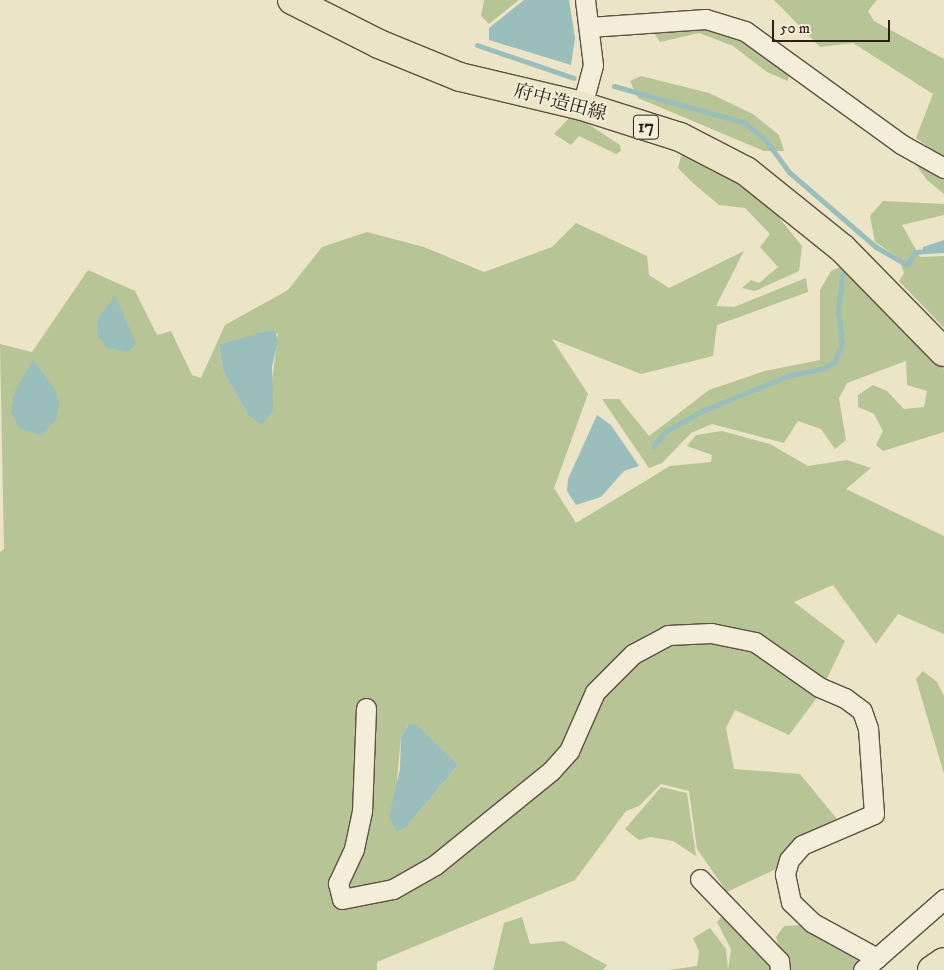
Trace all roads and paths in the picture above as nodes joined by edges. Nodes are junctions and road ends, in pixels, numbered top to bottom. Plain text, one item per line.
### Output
1 (292, 0) edge
2 (585, 0) edge
3 (589, 27) junction
4 (582, 106) junction
5 (944, 168) edge
6 (944, 352) edge
7 (366, 708) dead end
8 (700, 879) dead end
9 (944, 899) edge
10 (877, 958) junction
11 (944, 962) edge
12 (780, 970) edge
13 (863, 970) edge
14 (932, 970) edge

1 - 4 main road, 府中造田線 / 17
2 - 3 street
3 - 4 street
3 - 5 street
4 - 6 main road, 府中造田線 / 17
7 - 10 street
8 - 12 street
9 - 10 street
10 - 13 street
11 - 14 main road

